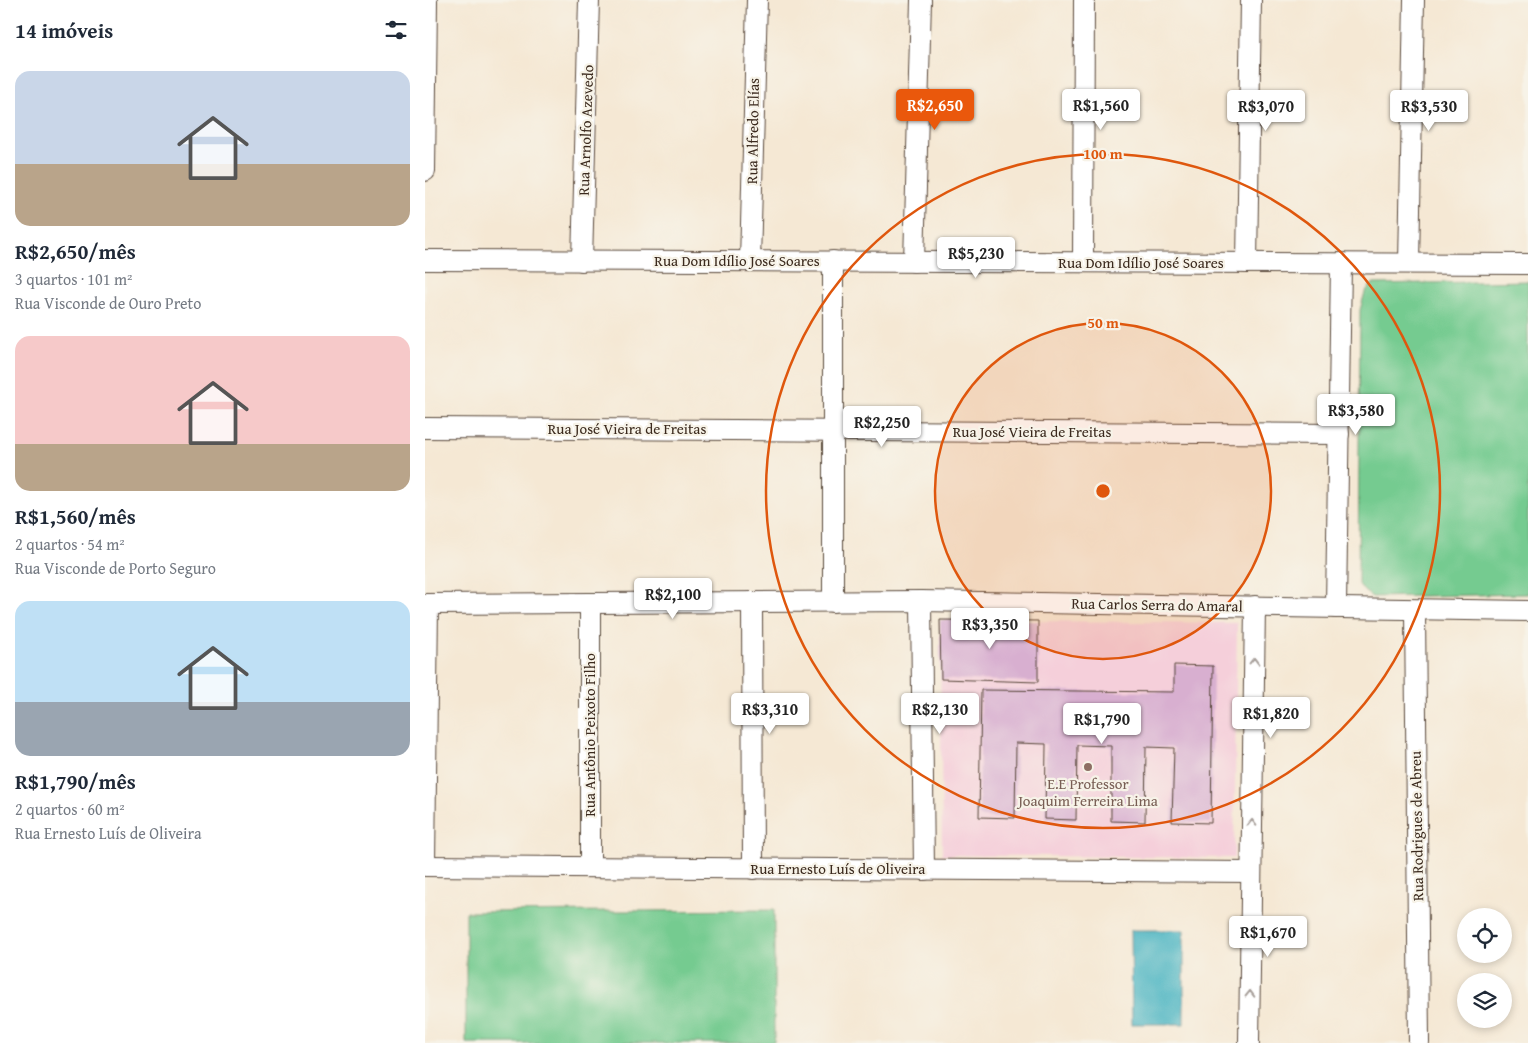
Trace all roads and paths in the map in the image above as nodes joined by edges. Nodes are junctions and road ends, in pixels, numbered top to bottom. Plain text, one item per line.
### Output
1 (427, 0) edge
2 (589, 0) edge
3 (757, 0) edge
4 (921, 0) edge
5 (1084, 0) edge
6 (1251, 0) edge
7 (1414, 0) edge
8 (425, 171) edge
9 (425, 260) edge
10 (582, 261) junction
11 (750, 261) junction
12 (833, 261) junction
13 (914, 262) junction
14 (1083, 262) junction
15 (1247, 263) junction
16 (1341, 263) junction
17 (1409, 263) junction
18 (1528, 264) edge
19 (425, 428) edge
20 (833, 431) junction
21 (1339, 434) junction
22 (921, 601) junction
23 (752, 602) junction
24 (833, 602) junction
25 (590, 603) junction
26 (426, 604) edge
27 (1255, 606) junction
28 (1336, 608) junction
29 (1415, 610) junction
30 (1528, 612) edge
31 (425, 865) edge
32 (591, 867) junction
33 (753, 869) junction
34 (925, 870) junction
35 (1251, 872) junction
36 (1249, 1043) edge
37 (1419, 1043) edge

1 - 8 street
2 - 10 street, Rua Arnolfo Azevedo
3 - 11 street, Rua Alfredo Elías
4 - 13 street
5 - 14 street
6 - 15 street
7 - 17 street
9 - 10 street, Rua Dom Idílio José Soares
10 - 11 street, Rua Dom Idílio José Soares
11 - 12 street, Rua Dom Idílio José Soares
12 - 13 street, Rua Dom Idílio José Soares
12 - 20 street
13 - 14 street, Rua Dom Idílio José Soares
14 - 15 street, Rua Dom Idílio José Soares
15 - 16 street, Rua Dom Idílio José Soares
16 - 17 street, Rua Dom Idílio José Soares
16 - 21 street
17 - 18 street, Rua Dom Idílio José Soares
19 - 20 street, Rua José Vieira de Freitas
20 - 21 street, Rua José Vieira de Freitas
20 - 24 street
21 - 28 street
22 - 24 street, Rua Carlos Serra do Amaral
22 - 27 street, Rua Carlos Serra do Amaral
22 - 34 street
23 - 24 street, Rua Carlos Serra do Amaral
23 - 25 street, Rua Carlos Serra do Amaral
23 - 33 street
25 - 26 street, Rua Carlos Serra do Amaral
25 - 32 street, Rua Antônio Peixoto Filho
26 - 31 street
27 - 28 street, Rua Carlos Serra do Amaral
35 -> 27 street
28 - 29 street, Rua Carlos Serra do Amaral
29 - 30 street, Rua Carlos Serra do Amaral
29 - 37 street, Rua Rodrigues de Abreu
31 - 32 street, Rua Ernesto Luís de Oliveira
32 - 33 street, Rua Ernesto Luís de Oliveira
33 - 34 street, Rua Ernesto Luís de Oliveira
34 - 35 street, Rua Ernesto Luís de Oliveira
36 -> 35 street

